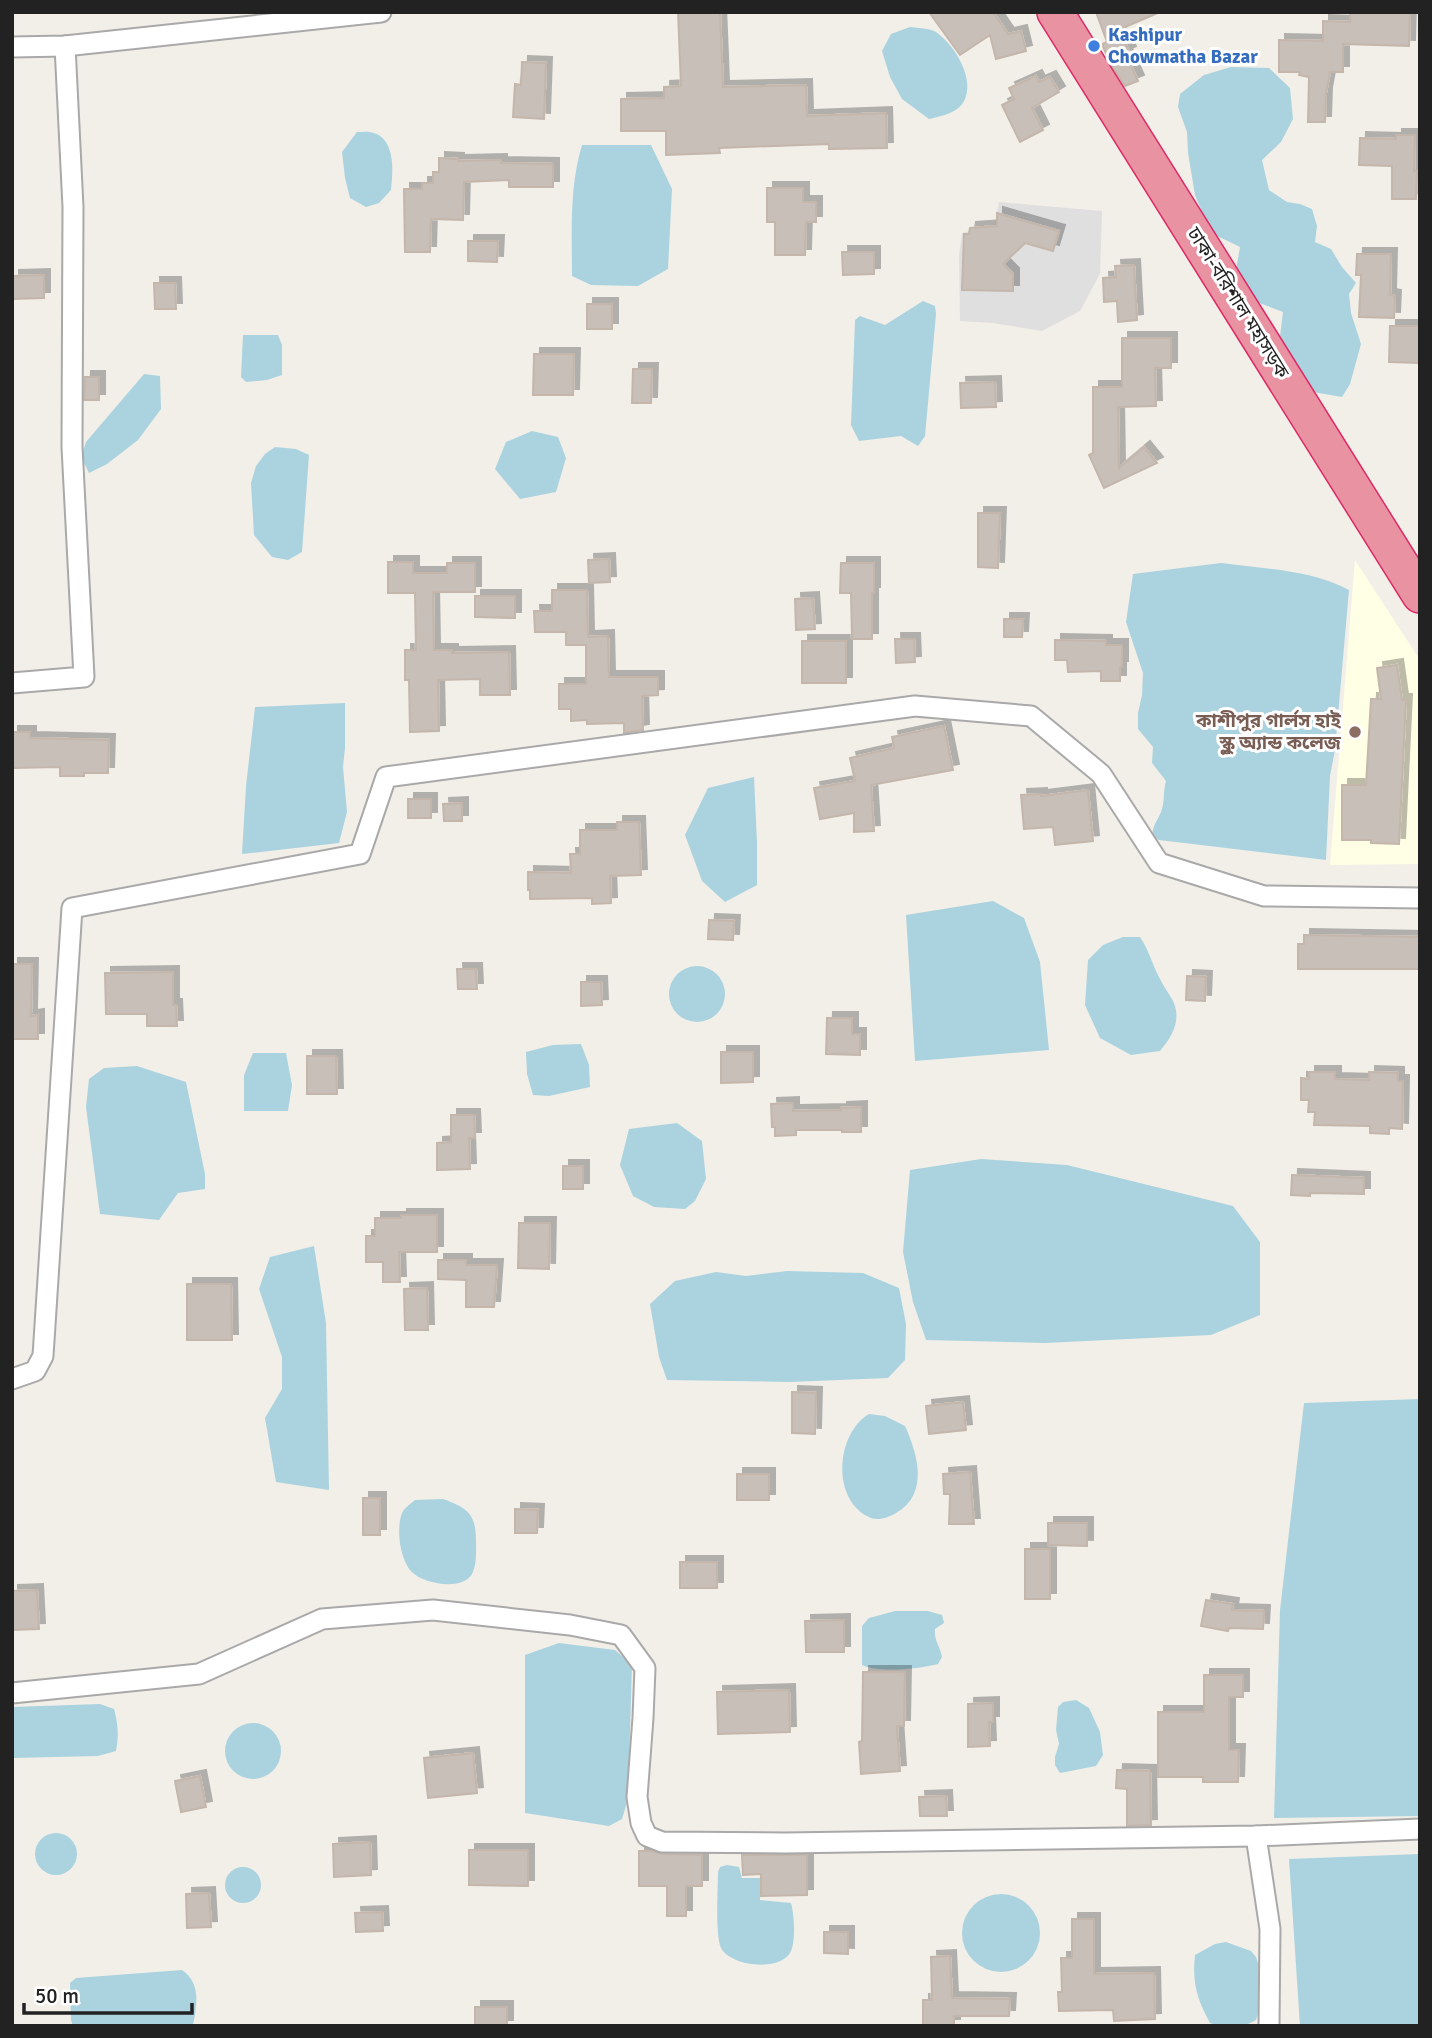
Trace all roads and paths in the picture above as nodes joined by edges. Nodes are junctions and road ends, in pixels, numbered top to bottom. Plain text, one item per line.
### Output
1 (381, 12) edge
2 (1055, 12) edge
3 (65, 46) junction
4 (12, 47) edge
5 (1420, 595) edge
6 (12, 683) edge
7 (1420, 898) edge
8 (12, 1378) edge
9 (12, 1693) edge
10 (1420, 1829) edge
11 (1255, 1836) junction
12 (1269, 2026) edge

1 - 3 street
2 - 5 highway, ঢাকা-বরিশাল মহাসড়ক
3 - 4 street
3 - 6 street
7 - 8 street
9 - 11 street
10 - 11 street
11 - 12 street

